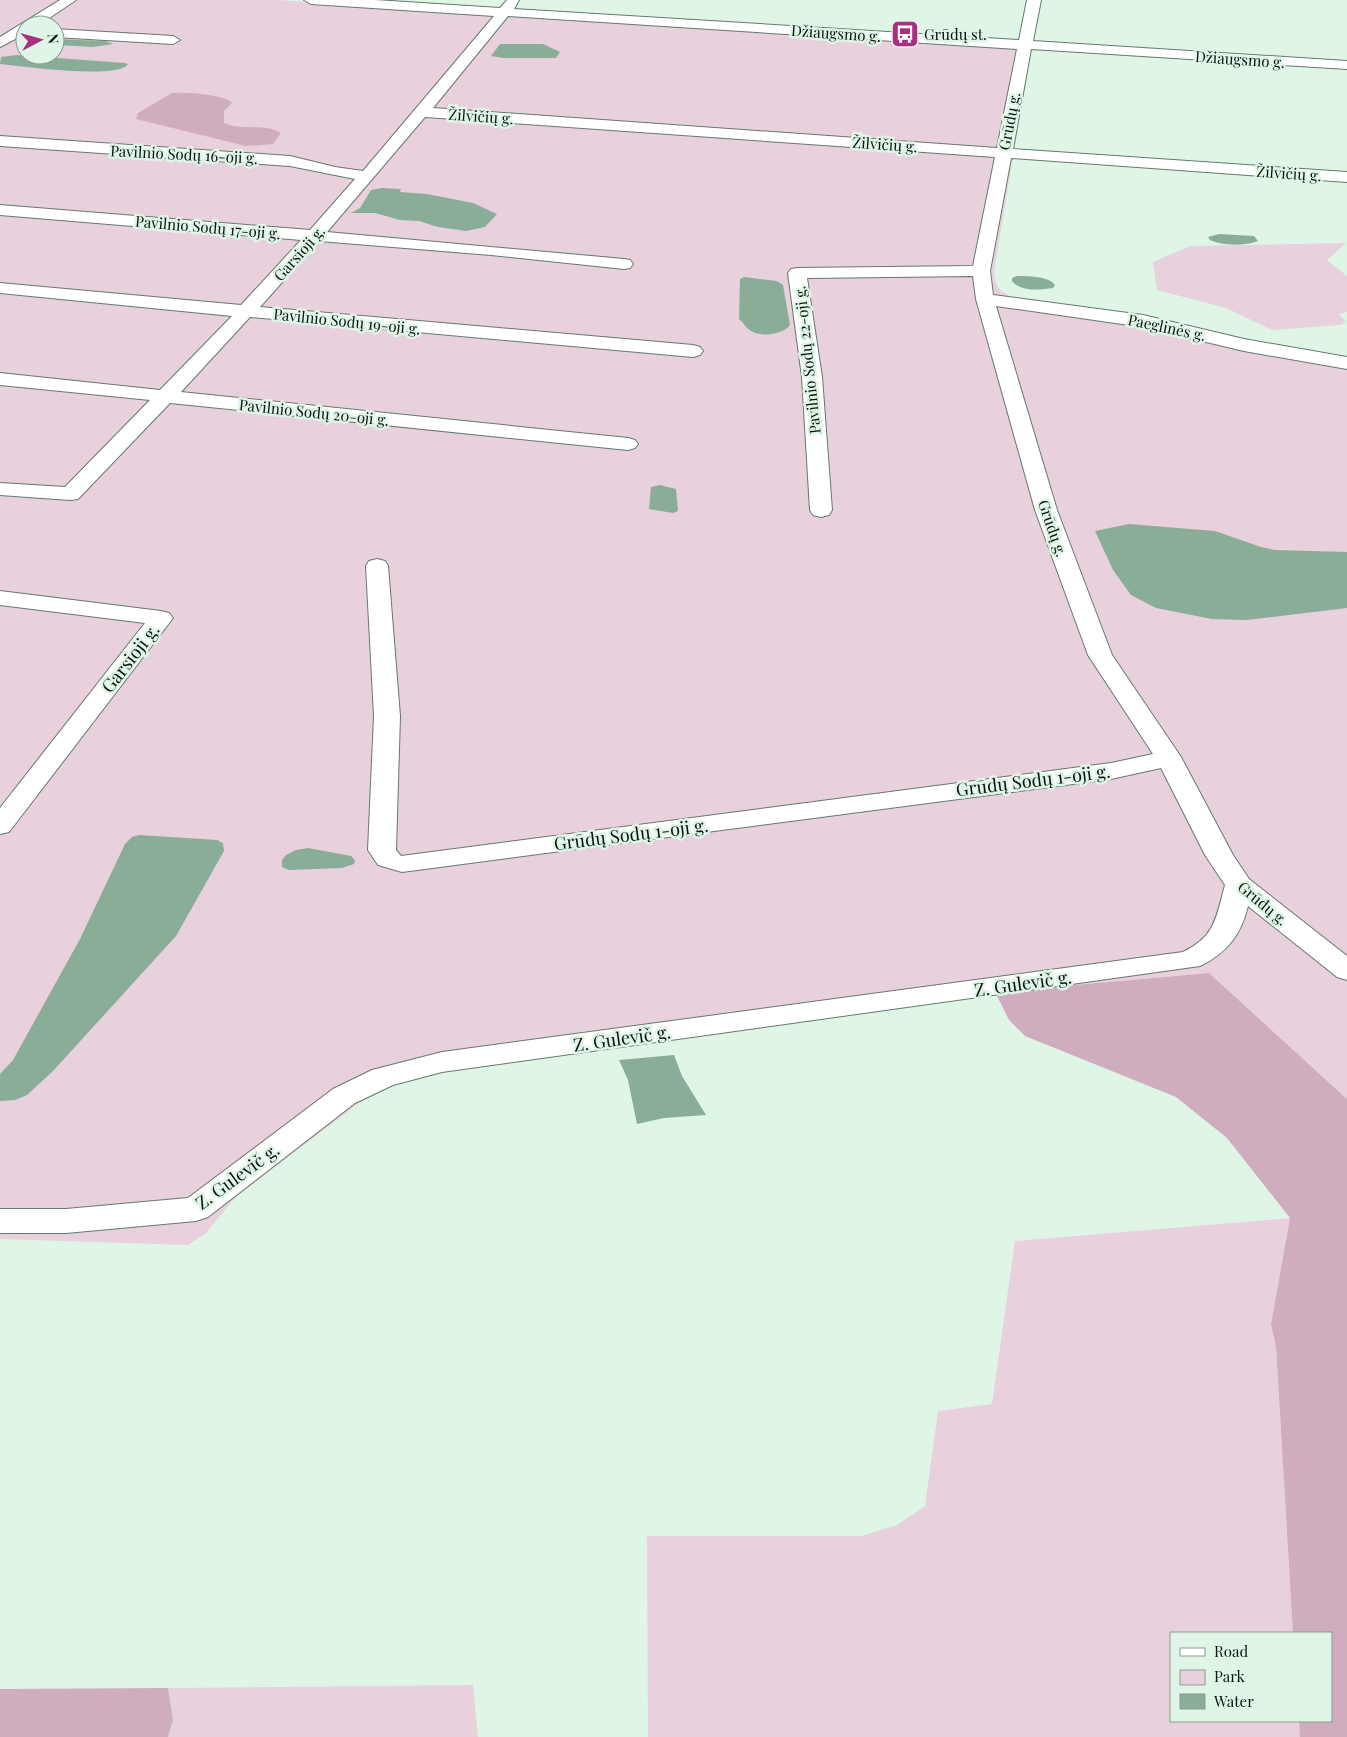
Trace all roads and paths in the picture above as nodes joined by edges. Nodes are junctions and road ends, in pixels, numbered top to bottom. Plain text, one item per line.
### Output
1 (69, 0) edge
2 (311, 0) edge
3 (1034, 0) edge
4 (509, 6) edge
5 (45, 15) edge
6 (15, 28) edge
7 (0, 29) edge
8 (15, 34) edge
9 (65, 34) edge
10 (173, 40) dead end
11 (0, 43) edge
12 (1024, 44) junction
13 (1347, 66) edge
14 (423, 112) junction
15 (0, 141) edge
16 (1002, 152) junction
17 (367, 176) junction
18 (1347, 177) edge
19 (0, 210) edge
20 (314, 236) junction
21 (624, 264) dead end
22 (981, 272) junction
23 (0, 288) edge
24 (985, 299) junction
25 (246, 311) junction
26 (693, 351) dead end
27 (1347, 363) edge
28 (0, 380) edge
29 (164, 396) junction
30 (628, 444) dead end
31 (0, 489) edge
32 (821, 510) dead end
33 (378, 566) dead end
34 (0, 598) edge
35 (1168, 757) junction
36 (0, 826) edge
37 (1239, 885) junction
38 (1347, 971) edge
39 (0, 1221) edge

1 - 5 street
2 - 4 street, Džiaugsmo g.
3 - 12 street, Grūdų g.
4 - 12 street, Džiaugsmo g.
4 - 14 street, Garsioji g.
6 - 7 street
8 - 11 street
9 - 10 street
12 - 13 street, Džiaugsmo g.
12 - 16 street, Grūdų g.
14 - 16 street, Žilvičių g.
14 - 17 street, Garsioji g.
15 - 17 street, Pavilnio Sodų 16-oji g.
16 - 18 street, Žilvičių g.
16 - 22 street, Grūdų g.
17 - 20 street, Garsioji g.
19 - 20 street, Pavilnio Sodų 17-oji g.
20 - 21 street, Pavilnio Sodų 17-oji g.
20 - 25 street, Garsioji g.
22 - 24 street, Grūdų g.
22 - 32 street, Pavilnio Sodų 22-oji g.
23 - 25 street, Pavilnio Sodų 19-oji g.
24 - 27 street, Paeglinės g.
24 - 35 street, Grūdų g.
25 - 26 street, Pavilnio Sodų 19-oji g.
25 - 29 street, Garsioji g.
28 - 29 street, Pavilnio Sodų 20-oji g.
29 - 30 street, Pavilnio Sodų 20-oji g.
29 - 31 street, Garsioji g.
33 - 35 street, Grūdų Sodų 1-oji g.
34 - 36 street, Garsioji g.
35 - 37 street, Grūdų g.
37 - 38 street, Grūdų g.
37 - 39 street, Z. Gulevič g.

